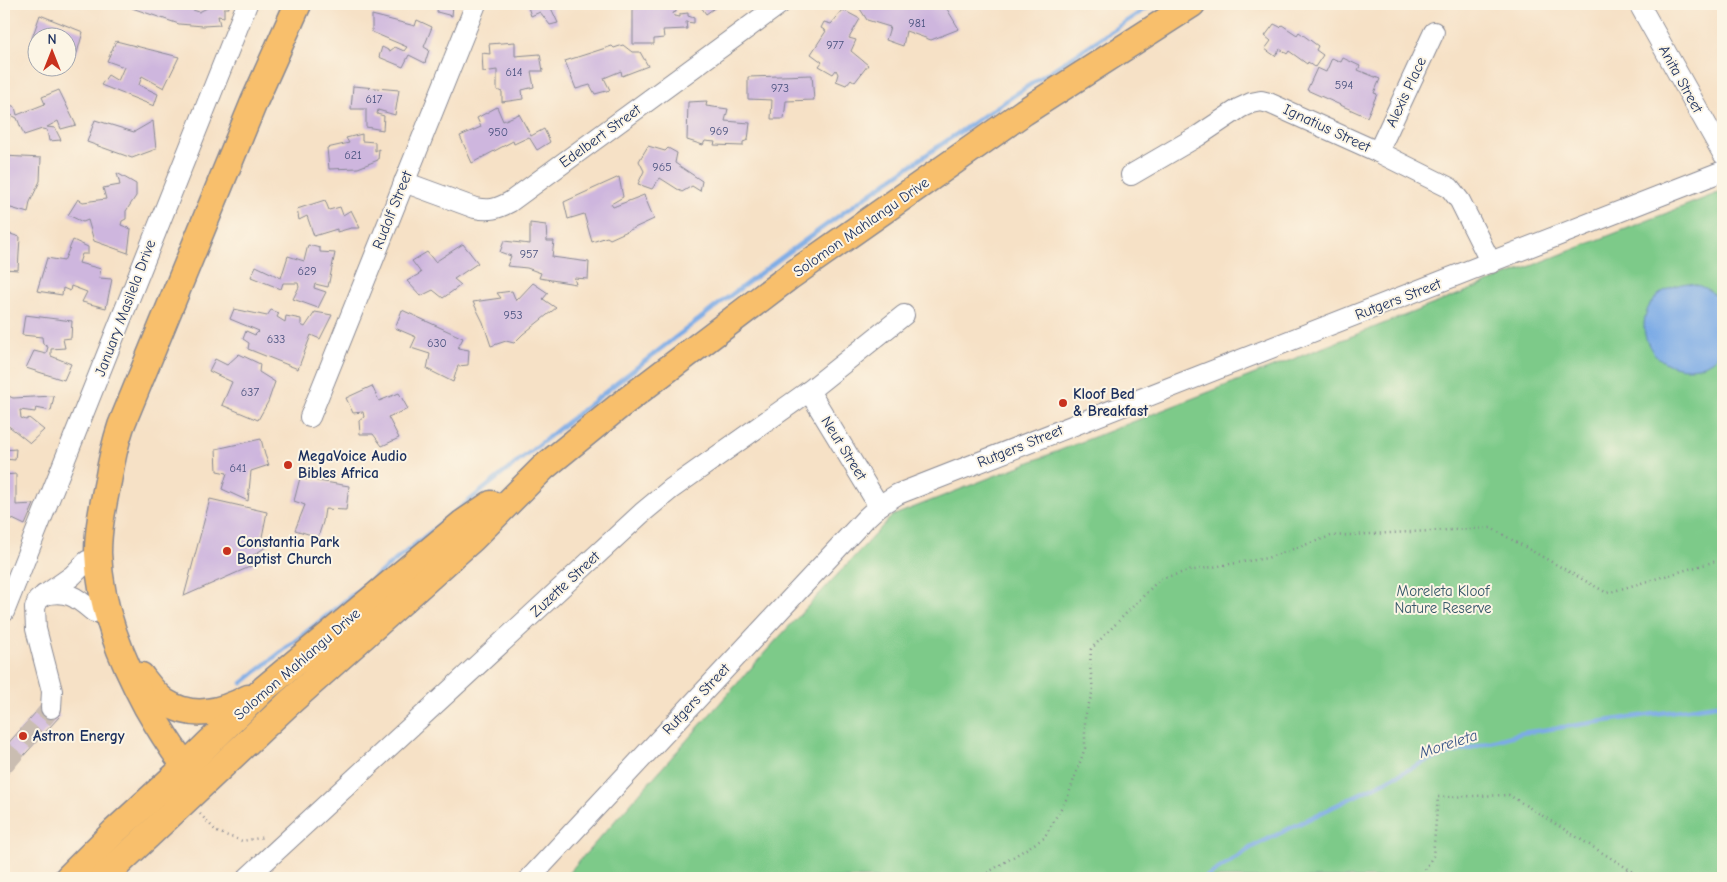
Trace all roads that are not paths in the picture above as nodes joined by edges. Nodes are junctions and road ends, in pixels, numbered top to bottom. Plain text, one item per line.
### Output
1 (247, 4) edge
2 (298, 4) edge
3 (476, 4) edge
4 (780, 4) edge
5 (1192, 4) edge
6 (1639, 4) edge
7 (1434, 32) dead end
8 (1378, 152) junction
9 (1723, 154) edge
10 (1723, 171) edge
11 (1131, 175) dead end
12 (404, 182) junction
13 (1491, 263) junction
14 (904, 315) dead end
15 (809, 391) junction
16 (310, 417) dead end
17 (118, 435) junction
18 (543, 468) junction
19 (879, 506) junction
20 (87, 561) junction
21 (44, 595) junction
22 (4, 612) edge
23 (94, 612) junction
24 (116, 641) junction
25 (264, 689) junction
26 (51, 708) tunnel mouth
27 (188, 784) junction
28 (68, 878) edge
29 (103, 878) edge
30 (247, 878) edge
31 (530, 878) edge

1 - 22 street, January Masilela Drive
2 - 17 main road
3 - 12 street, Rudolf Street
4 - 12 street, Edelbert Street
5 - 18 main road, Solomon Mahlangu Drive
6 - 9 street, Anita Street
7 - 8 street, Alexis Place
8 - 11 street, Ignatius Street
8 - 13 street, Ignatius Street
10 - 13 street, Rutgers Street
12 - 16 street, Rudolf Street
13 - 19 street, Rutgers Street
14 - 15 street, Zuzette Street
15 - 19 street, Neut Street
15 - 30 street, Zuzette Street
17 - 20 main road
17 - 24 main road
18 - 25 main road, Solomon Mahlangu Drive
18 - 27 main road, Solomon Mahlangu Drive
19 - 31 street, Rutgers Street
20 - 21 street
20 - 23 main road
21 - 23 street
21 - 26 street
23 - 27 main road
24 - 25 main road
24 - 27 main road
25 - 27 main road, Solomon Mahlangu Drive
27 - 28 main road, Solomon Mahlangu Drive
27 - 29 main road, Solomon Mahlangu Drive

